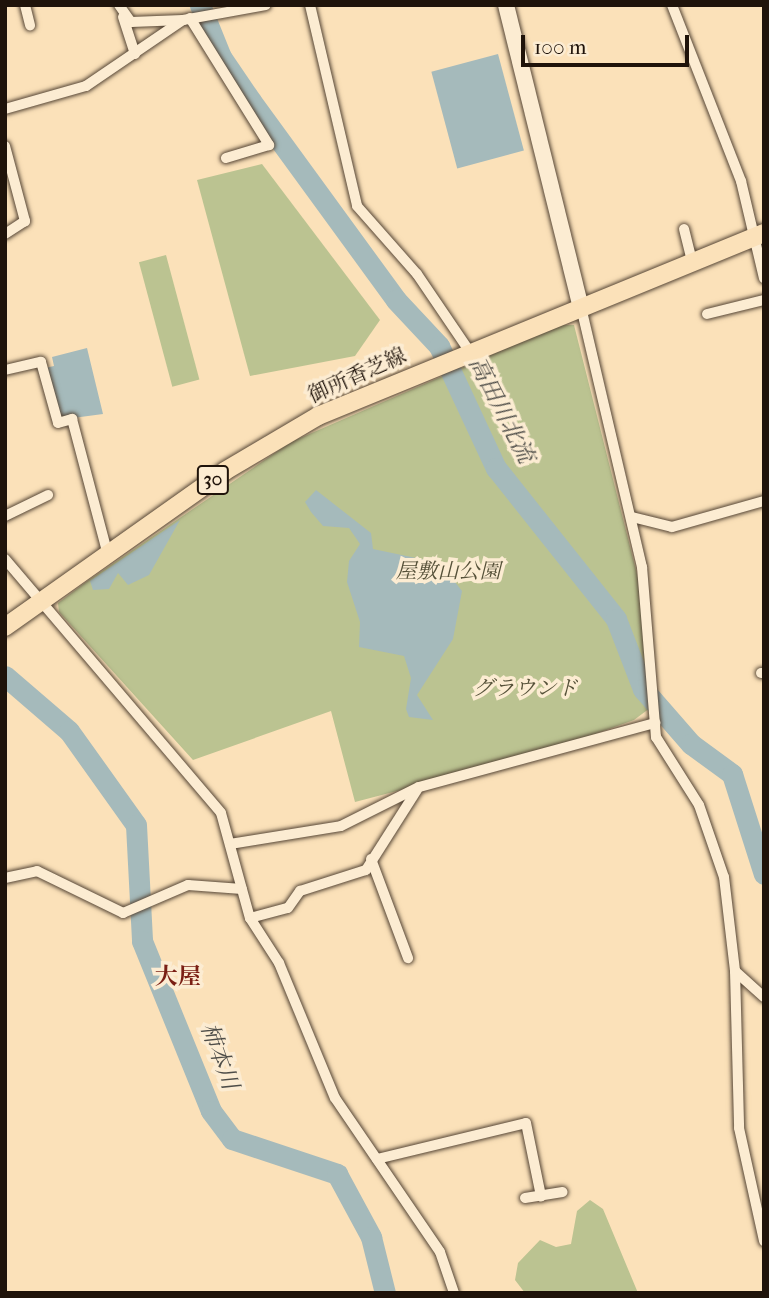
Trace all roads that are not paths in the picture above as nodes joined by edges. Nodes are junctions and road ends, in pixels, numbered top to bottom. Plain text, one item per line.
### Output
1 (25, 5) edge
2 (266, 5) edge
3 (310, 5) edge
4 (506, 5) edge
5 (672, 5) edge
6 (218, 10) edge
7 (121, 11) edge
8 (189, 18) junction
9 (30, 25) dead end
10 (135, 54) junction
11 (5, 109) edge
12 (5, 146) edge
13 (226, 158) dead end
14 (684, 229) dead end
15 (5, 234) edge
16 (759, 235) edge
17 (692, 262) junction
18 (764, 278) edge
19 (764, 300) edge
20 (581, 307) junction
21 (706, 314) dead end
22 (454, 359) junction
23 (5, 370) edge
24 (48, 495) dead end
25 (764, 502) edge
26 (5, 516) edge
27 (632, 517) junction
28 (108, 555) junction
29 (5, 559) edge
30 (38, 604) junction
31 (5, 627) edge
32 (655, 723) junction
33 (419, 787) junction
34 (230, 844) junction
35 (371, 859) junction
36 (5, 878) edge
37 (242, 889) junction
38 (250, 918) junction
39 (408, 958) dead end
40 (735, 971) junction
41 (764, 997) edge
42 (377, 1159) junction
43 (563, 1192) dead end
44 (541, 1196) junction
45 (525, 1198) dead end
46 (764, 1241) edge
47 (454, 1293) edge

1 - 9 street
2 - 6 street
3 - 22 street
4 - 20 street
5 - 16 street
6 - 8 street
7 - 8 street
7 - 10 street
8 - 10 street
8 - 13 street
10 - 11 street
12 - 15 street
14 - 17 street
16 - 17 main road, 御所香芝線 / 30
16 - 18 street
17 - 20 main road, 御所香芝線 / 30
19 - 21 street
20 - 22 main road, 御所香芝線 / 30
20 - 27 street
22 - 28 main road, 御所香芝線 / 30
23 - 28 street
24 - 26 street
25 - 27 street
27 - 32 street
28 - 30 main road, 御所香芝線 / 30
29 - 30 street
30 - 31 main road, 御所香芝線 / 30
30 - 34 street
32 - 33 street
32 - 40 street
33 - 34 street
33 - 35 street
34 - 37 street
35 - 38 street
35 - 39 street
36 - 37 street
37 - 38 street
38 - 42 street
40 - 41 street
40 - 46 street
42 - 44 street
42 - 47 street
43 - 44 street
44 - 45 street

